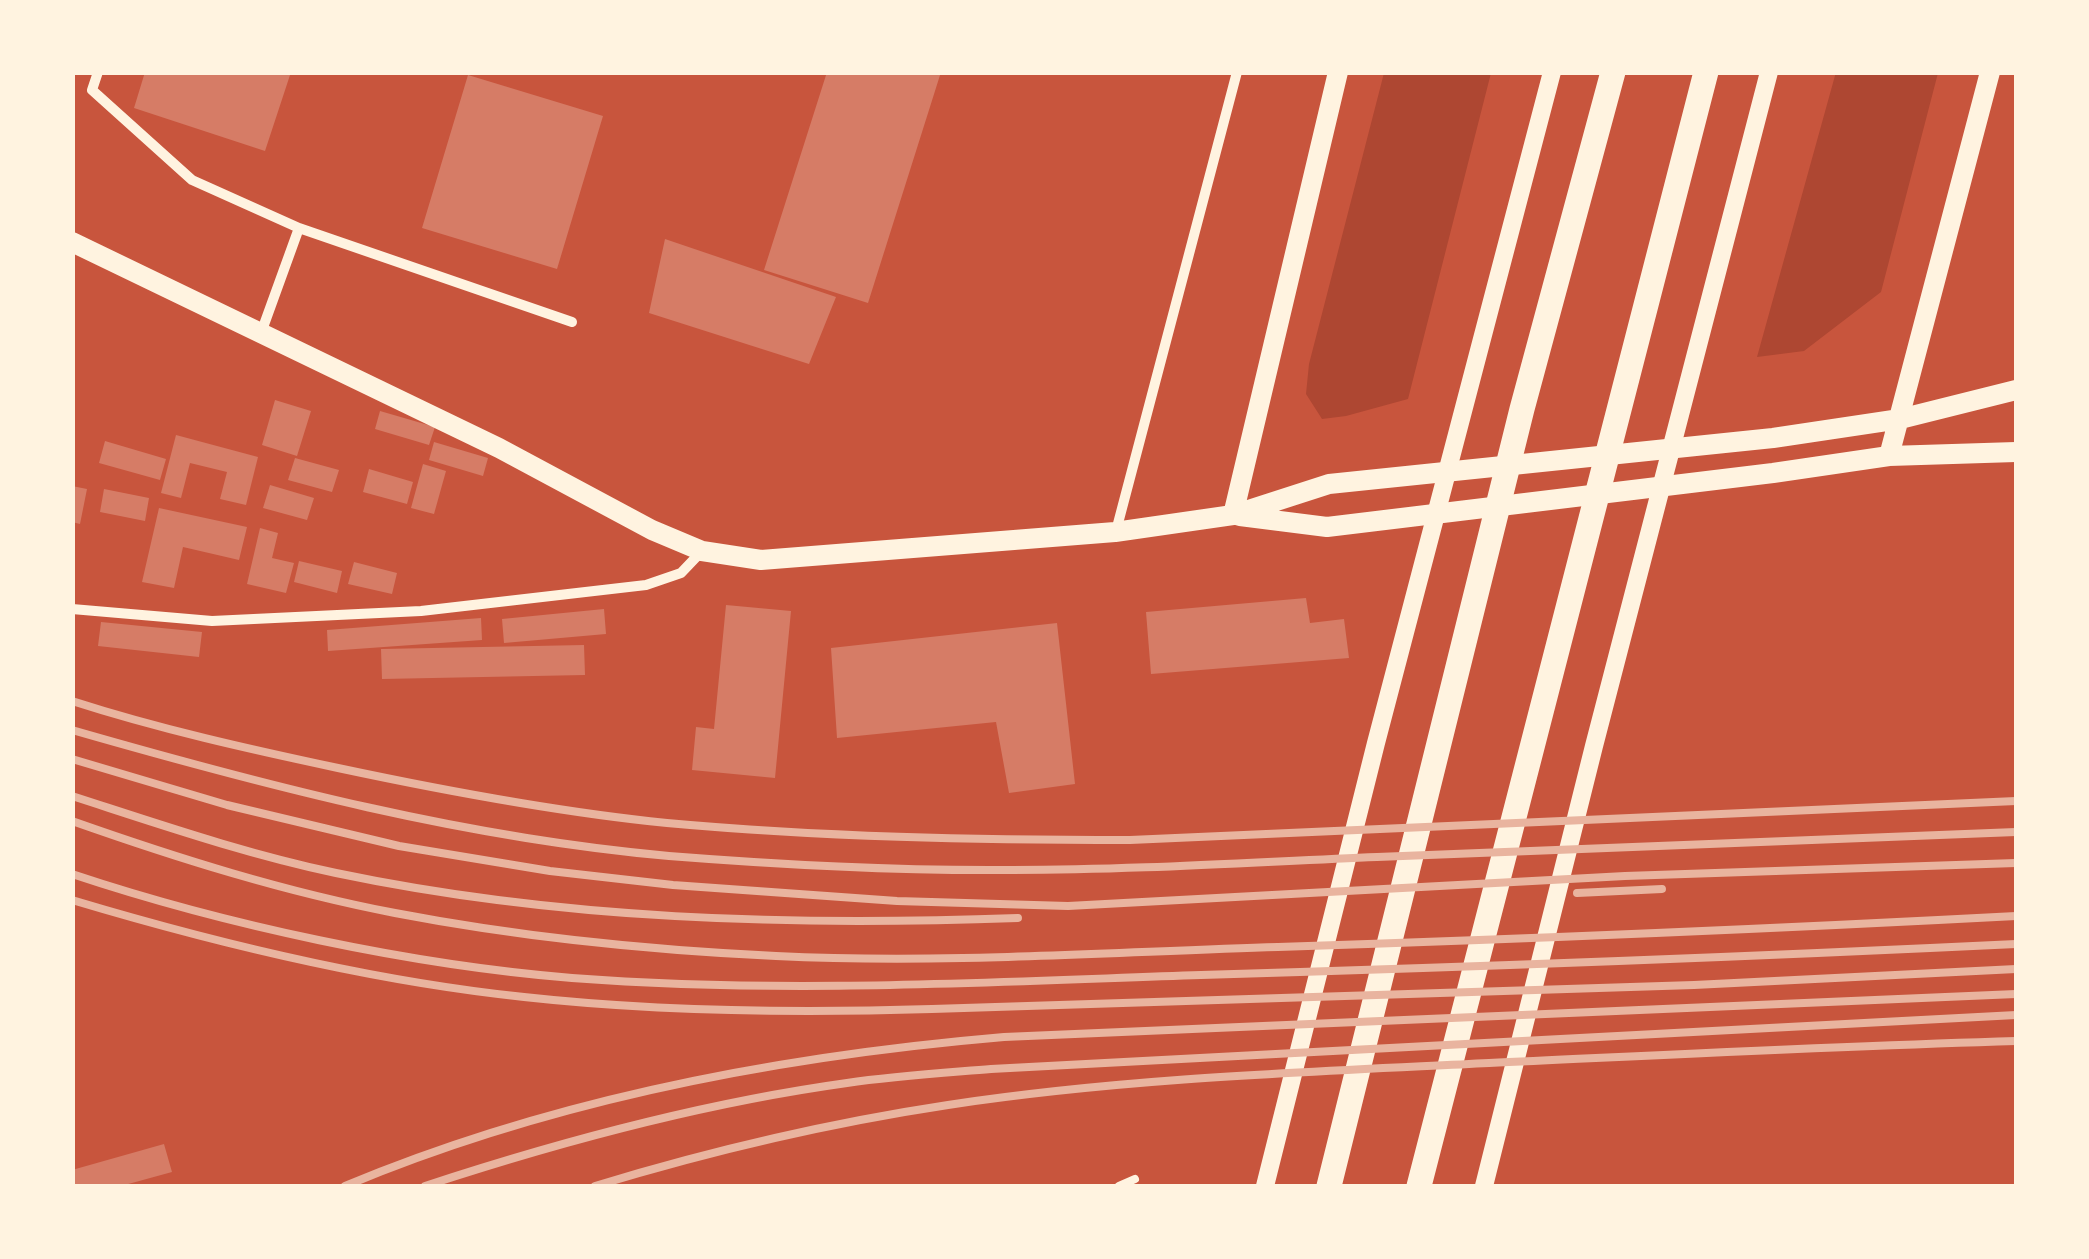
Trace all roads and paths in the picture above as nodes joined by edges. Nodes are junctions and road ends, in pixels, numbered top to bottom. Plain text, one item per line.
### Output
1 (98, 72) edge
2 (1237, 72) edge
3 (1338, 72) edge
4 (1552, 72) edge
5 (1613, 72) edge
6 (1706, 72) edge
7 (1769, 72) edge
8 (1990, 72) edge
9 (299, 228) junction
10 (72, 242) edge
11 (572, 322) dead end
12 (261, 334) junction
13 (2016, 390) edge
14 (1900, 419) junction
15 (2016, 452) edge
16 (1889, 456) junction
17 (1233, 515) junction
18 (1116, 532) junction
19 (702, 551) junction
20 (72, 608) edge
21 (1135, 1179) dead end
22 (1118, 1186) edge
23 (1265, 1186) edge
24 (1329, 1186) edge
25 (1419, 1186) edge
26 (1484, 1186) edge

1 - 9 street
2 - 18 street
3 - 17 main road
4 - 23 street
5 - 24 highway
6 - 25 highway
7 - 26 street
8 - 14 main road
9 - 11 street
9 - 12 street
10 - 12 main road
12 - 19 main road
13 - 14 main road
14 - 16 main road
14 - 17 main road
15 - 16 main road
16 - 17 main road
17 - 18 main road
18 - 19 main road
19 - 20 street
21 - 22 lane

